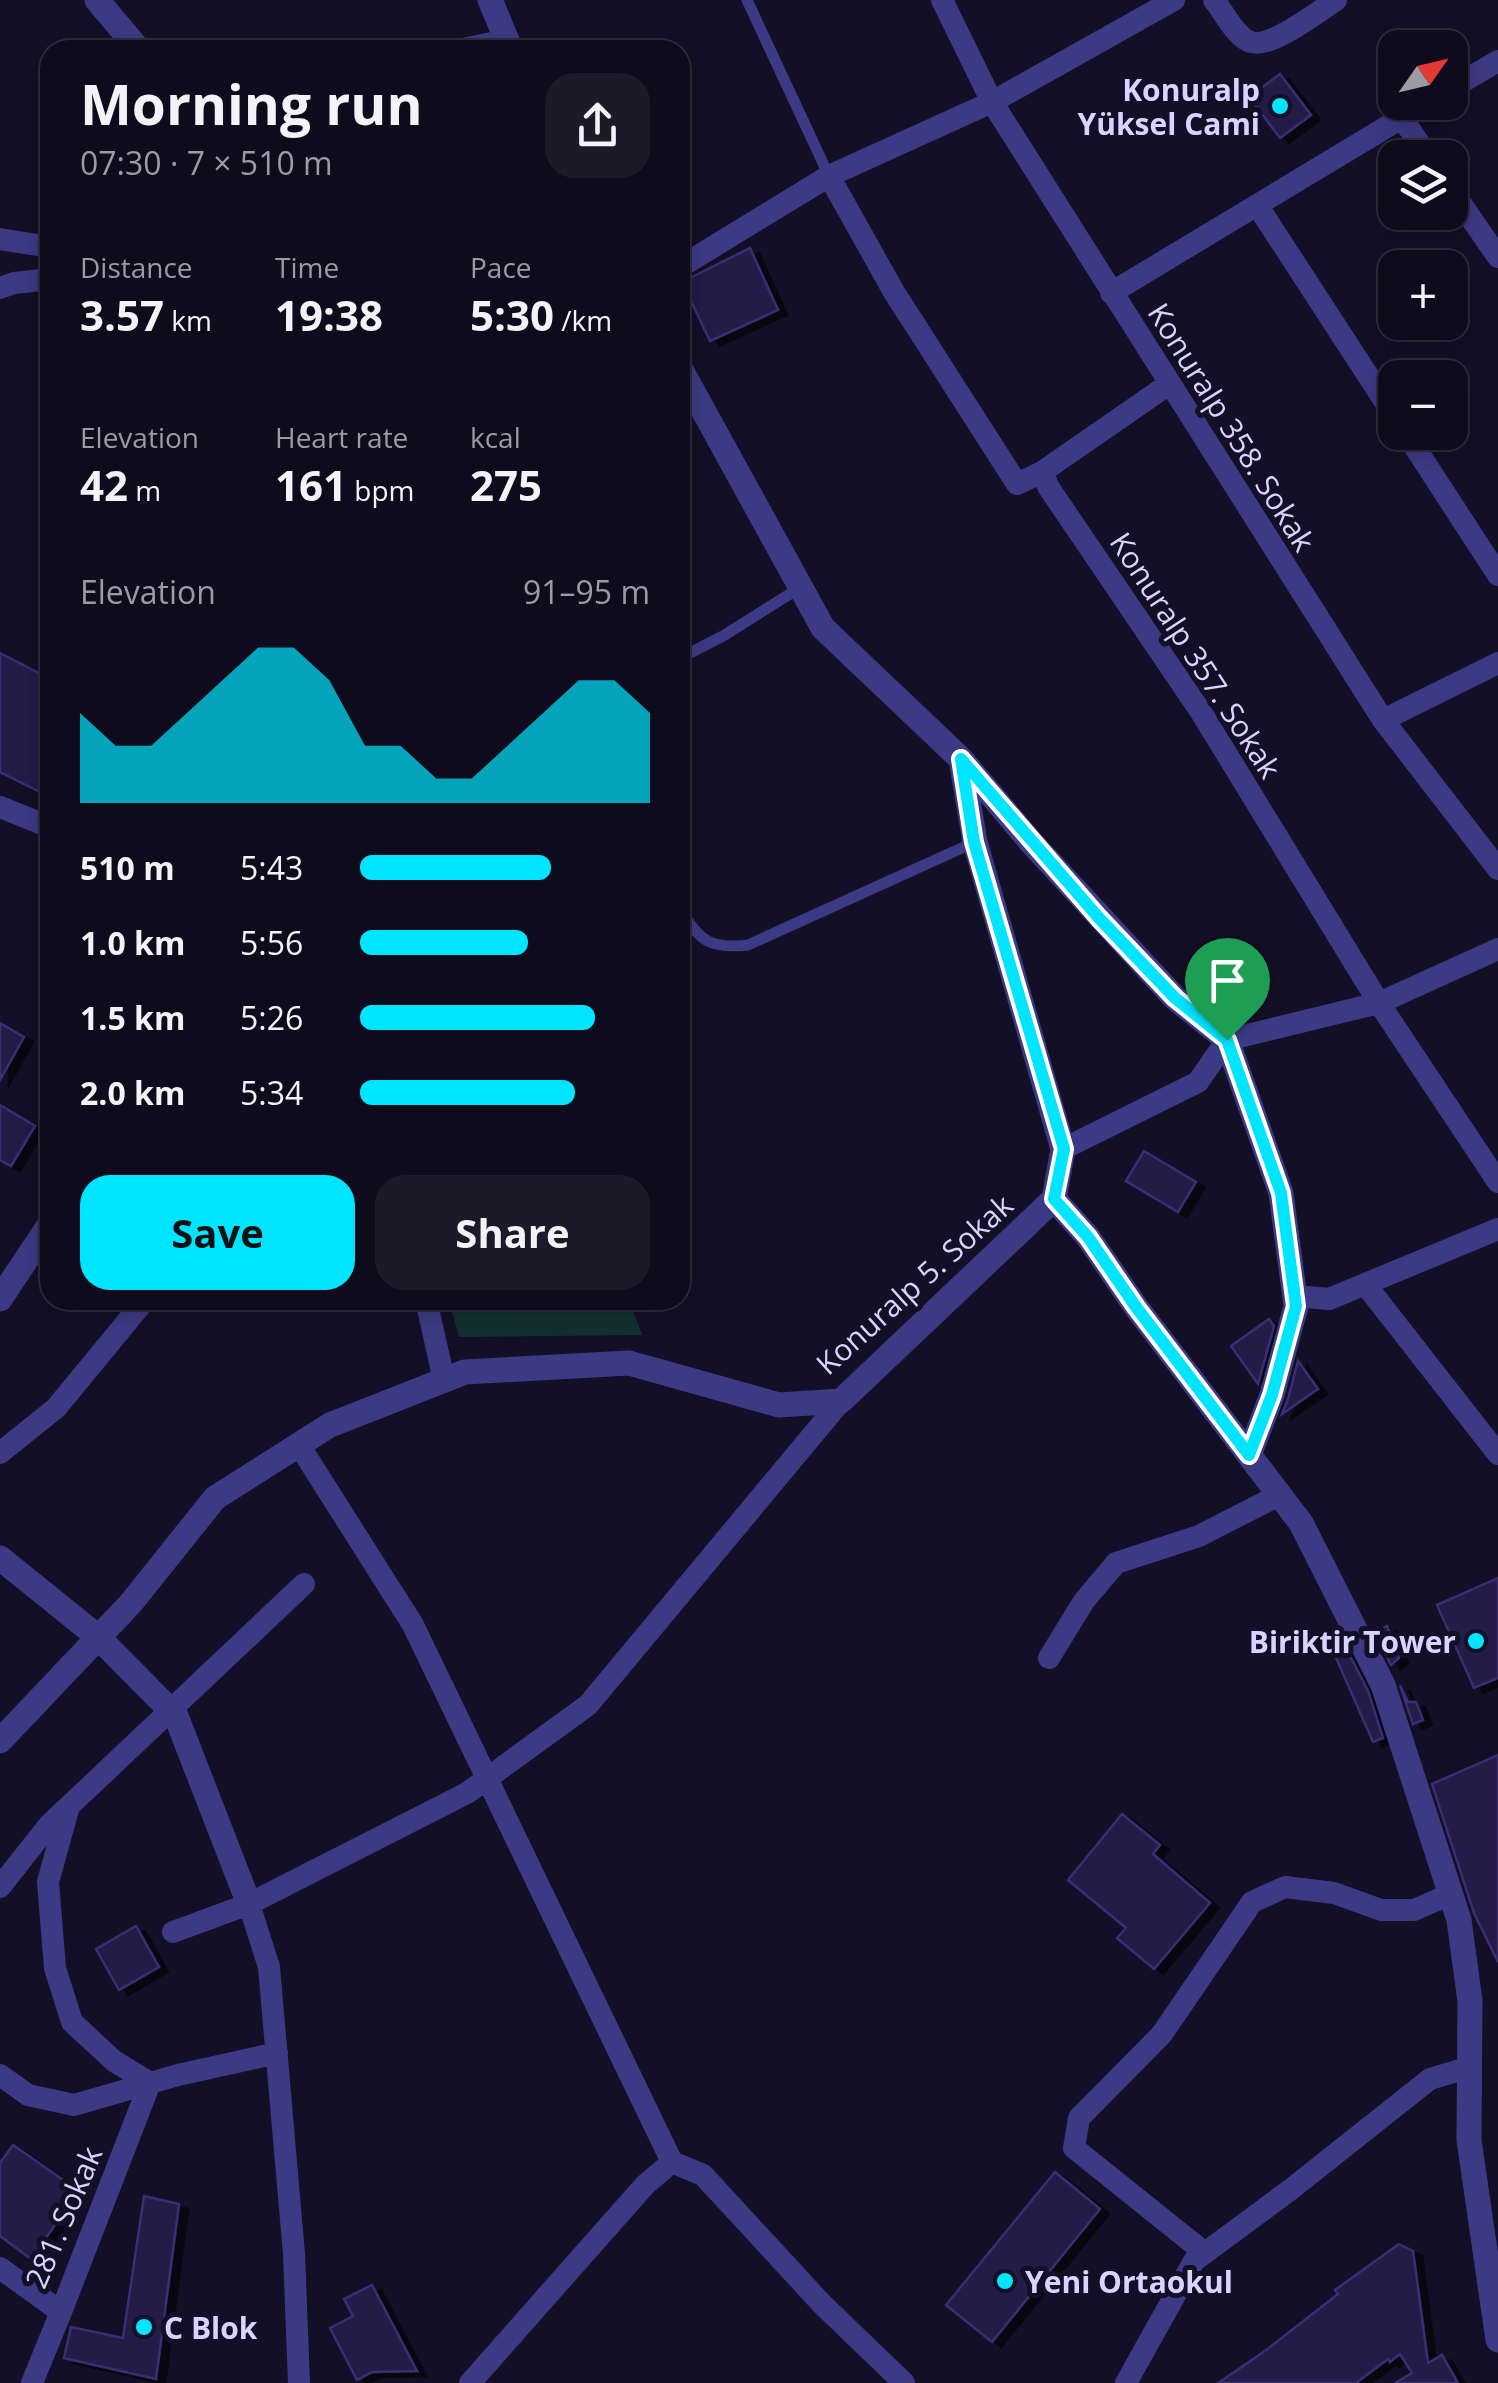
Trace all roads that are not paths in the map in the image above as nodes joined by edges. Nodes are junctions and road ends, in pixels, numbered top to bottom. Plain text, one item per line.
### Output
1 (96, 0) edge
2 (490, 0) edge
3 (747, 0) edge
4 (942, 0) edge
5 (1174, 0) edge
6 (1214, 0) edge
7 (1336, 0) edge
8 (130, 40) edge
9 (507, 40) edge
10 (1498, 61) edge
11 (1468, 79) edge
12 (992, 102) junction
13 (1399, 120) edge
14 (829, 176) junction
15 (1257, 205) junction
16 (1468, 214) edge
17 (0, 239) edge
18 (40, 245) edge
19 (1498, 257) edge
20 (690, 261) edge
21 (40, 280) edge
22 (0, 288) edge
23 (1111, 292) junction
24 (1170, 384) junction
25 (690, 386) edge
26 (1378, 391) edge
27 (1417, 450) edge
28 (1042, 472) junction
29 (1498, 574) edge
30 (800, 587) junction
31 (690, 653) edge
32 (1498, 663) edge
33 (1383, 720) junction
34 (961, 759) junction
35 (0, 806) edge
36 (40, 822) edge
37 (974, 842) junction
38 (1498, 869) edge
39 (690, 921) edge
40 (1498, 949) edge
41 (1379, 1003) junction
42 (1227, 1040) junction
43 (1064, 1149) junction
44 (1498, 1182) edge
45 (1054, 1199) junction
46 (1498, 1229) edge
47 (40, 1239) edge
48 (1365, 1284) junction
49 (1294, 1296) junction
50 (0, 1299) edge
51 (137, 1310) edge
52 (428, 1310) edge
53 (444, 1380) junction
54 (841, 1401) junction
55 (299, 1445) junction
56 (0, 1453) edge
57 (1498, 1454) edge
58 (1249, 1455) junction
59 (1279, 1495) junction
60 (0, 1558) edge
61 (304, 1584) dead end
62 (98, 1637) junction
63 (1049, 1658) dead end
64 (169, 1710) junction
65 (0, 1741) edge
66 (486, 1778) junction
67 (69, 1806) junction
68 (0, 1887) edge
69 (1450, 1894) junction
70 (249, 1904) junction
71 (173, 1932) dead end
72 (277, 2053) junction
73 (1470, 2067) junction
74 (0, 2075) edge
75 (150, 2083) junction
76 (672, 2162) junction
77 (1205, 2253) junction
78 (0, 2268) edge
79 (61, 2312) junction
80 (1498, 2340) edge
81 (32, 2383) edge
82 (299, 2383) edge
83 (470, 2383) edge
84 (904, 2383) edge
85 (1126, 2383) edge

1 - 8 street
2 - 9 street
3 - 14 lane
4 - 12 street, Konuralp 358. Sokak
5 - 12 street
6 - 7 street
10 - 11 street
12 - 14 street
12 - 23 street, Konuralp 358. Sokak
13 - 15 street
14 - 20 street
14 - 28 street
15 - 23 street
15 - 26 street
16 - 19 street
17 - 18 street
21 - 22 street
23 - 24 street, Konuralp 358. Sokak
24 - 28 street
24 - 33 street, Konuralp 358. Sokak
25 - 30 street
27 - 29 street
28 - 41 street, Konuralp 357. Sokak
30 - 31 lane
30 - 34 street
32 - 33 street
33 - 38 street, Konuralp 358. Sokak
34 - 37 street
34 - 42 street
35 - 36 street
37 - 39 lane
37 - 43 street
40 - 41 street
41 - 42 street
41 - 44 street, Konuralp 357. Sokak
42 - 43 street
42 - 49 street
43 - 45 street
45 - 54 street, Konuralp 5. Sokak
45 - 58 street
46 - 48 street
47 - 50 street
48 - 49 street
48 - 57 street
49 - 58 street
51 - 56 street
52 - 53 street
53 - 54 street, Konuralp 5. Sokak
53 - 55 street, Konuralp 5. Sokak
54 - 66 street
55 - 62 street, Konuralp 5. Sokak
55 - 66 street
58 - 59 street
59 - 63 street
59 - 69 street
60 - 62 street
61 - 64 street
62 - 64 street
62 - 65 street, Konuralp 5. Sokak
64 - 67 street
64 - 70 street
66 - 70 street
66 - 76 street
67 - 68 street
67 - 75 street
69 - 73 street
69 - 77 street
70 - 71 street
70 - 72 street
72 - 75 street
72 - 82 street
73 - 77 street
73 - 80 street
74 - 75 street
75 - 79 street, 281. Sokak
76 - 83 street
76 - 84 street
77 - 85 street
78 - 79 street, 281. Sokak
79 - 81 street

